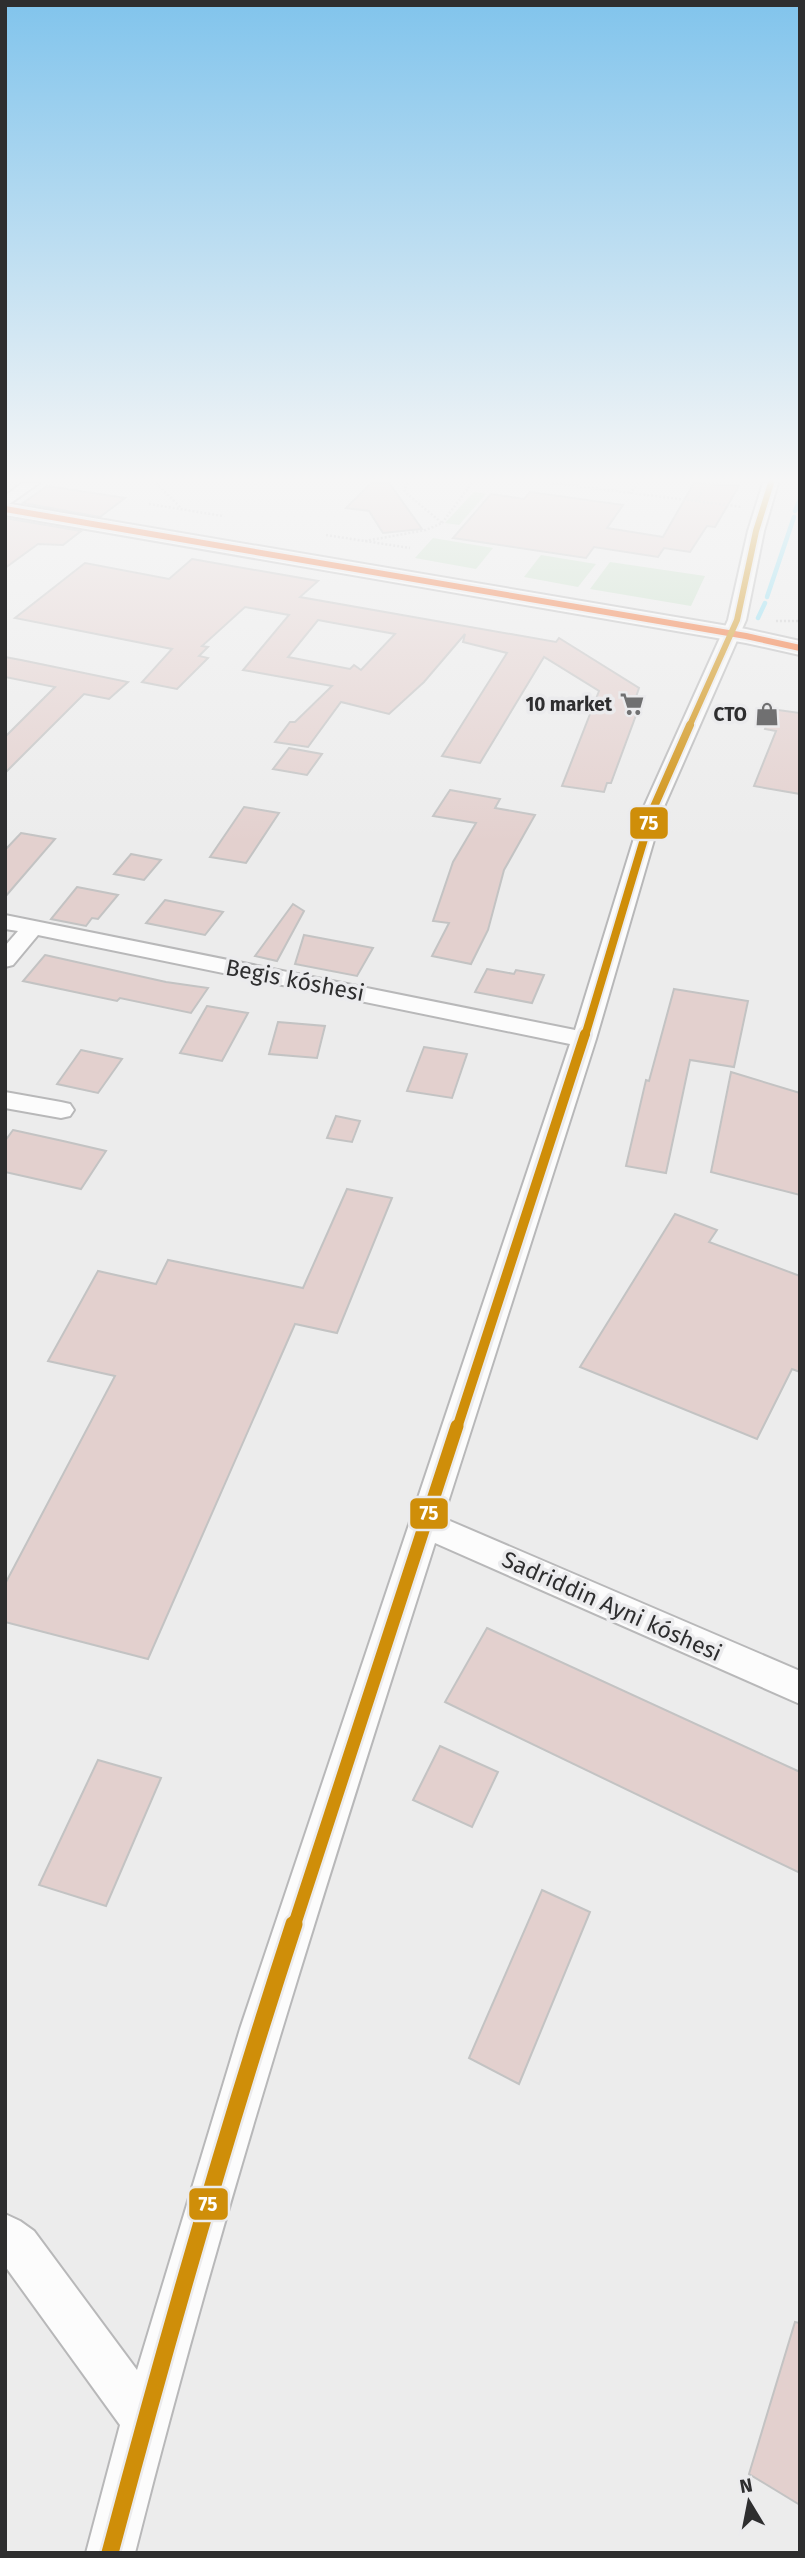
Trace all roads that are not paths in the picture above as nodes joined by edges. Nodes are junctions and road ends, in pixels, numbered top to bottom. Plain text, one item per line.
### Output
1 (548, 602) edge
2 (741, 602) edge
3 (800, 634) edge
4 (738, 635) junction
5 (800, 648) edge
6 (5, 922) edge
7 (33, 928) junction
8 (5, 960) edge
9 (584, 1039) junction
10 (5, 1100) edge
11 (61, 1110) dead end
12 (424, 1524) junction
13 (800, 1688) edge
14 (5, 2236) edge
15 (145, 2420) junction
16 (110, 2553) edge

1 - 4 main road
2 - 4 street
3 - 4 main road
4 - 5 main road
4 - 9 street
6 - 7 street, Begis kóshesi
7 - 8 street
7 - 9 street, Begis kóshesi
9 - 12 street
10 - 11 street
12 - 13 street, Sadriddin Ayni kóshesi
12 - 15 street
14 - 15 street
15 - 16 street

